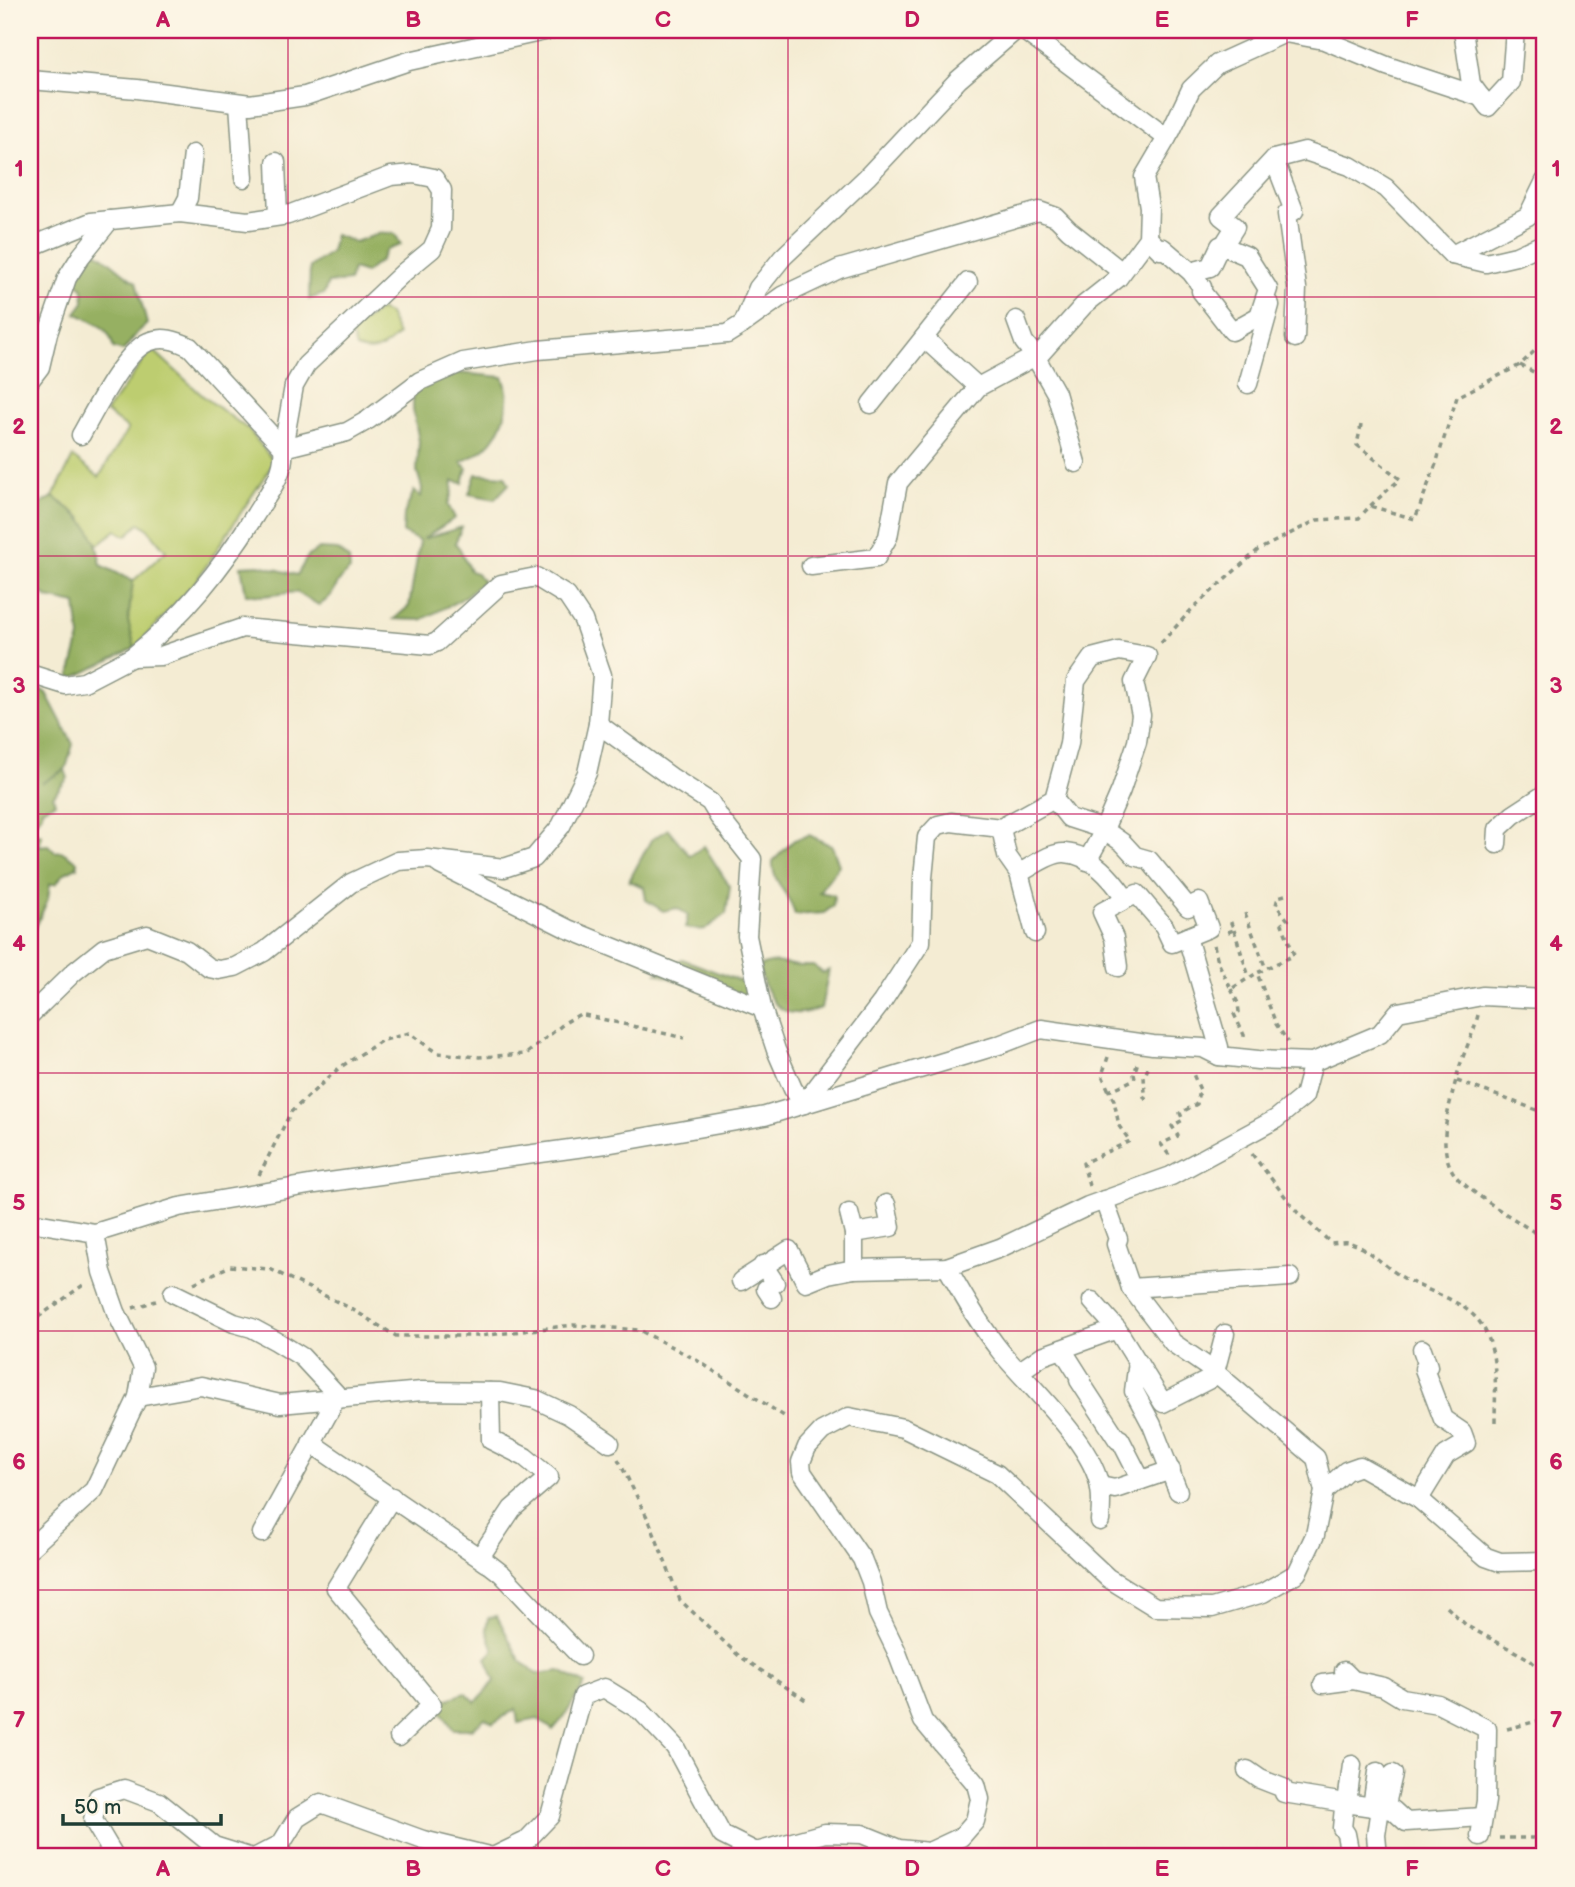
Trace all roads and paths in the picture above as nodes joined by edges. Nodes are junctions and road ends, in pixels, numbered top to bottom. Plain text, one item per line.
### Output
1 (549, 30) edge
2 (1016, 30) edge
3 (1023, 30) edge
4 (1463, 30) edge
5 (1515, 30) edge
6 (30, 80) edge
7 (1481, 97) junction
8 (239, 103) junction
9 (1167, 138) junction
10 (194, 154) dead end
11 (1273, 159) junction
12 (276, 162) dead end
13 (244, 178) dead end
14 (1545, 180) edge
15 (180, 213) junction
16 (278, 216) junction
17 (110, 220) junction
18 (1148, 238) junction
19 (1545, 243) edge
20 (1223, 246) junction
21 (30, 247) edge
22 (1452, 255) junction
23 (1122, 272) junction
24 (1191, 272) junction
25 (968, 282) dead end
26 (1268, 289) junction
27 (1016, 320) dead end
28 (743, 324) junction
29 (925, 338) junction
30 (1295, 338) dead end
31 (1545, 341) edge
32 (1035, 356) junction
33 (1520, 365) junction
34 (1545, 378) edge
35 (30, 380) edge
36 (1248, 384) dead end
37 (978, 387) junction
38 (871, 404) dead end
39 (1361, 425) dead end
40 (80, 435) dead end
41 (283, 447) junction
42 (1076, 463) dead end
43 (1370, 506) junction
44 (811, 566) dead end
45 (1147, 656) junction
46 (132, 657) junction
47 (30, 674) edge
48 (598, 724) junction
49 (1545, 794) edge
50 (1054, 799) junction
51 (1001, 828) junction
52 (1103, 829) junction
53 (1497, 844) dead end
54 (428, 859) junction
55 (1087, 861) junction
56 (1019, 873) junction
57 (1284, 895) dead end
58 (1126, 899) junction
59 (1245, 913) dead end
60 (1229, 918) dead end
61 (1234, 930) junction
62 (1035, 933) dead end
63 (1223, 934) dead end
64 (1187, 937) junction
65 (1211, 938) dead end
66 (1118, 967) dead end
67 (1266, 969) junction
68 (1256, 973) junction
69 (1249, 978) junction
70 (1231, 989) junction
71 (1482, 996) junction
72 (1545, 999) edge
73 (762, 1008) junction
74 (30, 1014) edge
75 (684, 1038) dead end
76 (1113, 1039) junction
77 (1146, 1044) junction
78 (1219, 1056) junction
79 (1242, 1058) junction
80 (1307, 1062) junction
81 (1192, 1072) dead end
82 (1457, 1081) junction
83 (1109, 1091) junction
84 (1146, 1100) dead end
85 (804, 1104) junction
86 (1545, 1113) edge
87 (1241, 1138) junction
88 (1171, 1176) junction
89 (249, 1195) junction
90 (1100, 1202) junction
91 (886, 1204) dead end
92 (849, 1213) dead end
93 (30, 1222) edge
94 (95, 1233) junction
95 (854, 1233) junction
96 (1545, 1239) edge
97 (763, 1265) junction
98 (947, 1267) junction
99 (854, 1269) junction
100 (102, 1272) junction
101 (1290, 1277) dead end
102 (741, 1281) dead end
103 (1131, 1287) junction
104 (173, 1293) junction
105 (772, 1298) dead end
106 (1093, 1301) dead end
107 (116, 1312) junction
108 (30, 1323) edge
109 (1117, 1329) junction
110 (1225, 1334) dead end
111 (1062, 1349) junction
112 (1422, 1349) dead end
113 (1138, 1362) junction
114 (1020, 1371) junction
115 (1215, 1371) junction
116 (490, 1392) junction
117 (138, 1396) junction
118 (338, 1399) junction
119 (784, 1416) dead end
120 (1495, 1422) dead end
121 (311, 1443) junction
122 (610, 1443) joint
123 (1171, 1471) junction
124 (1141, 1480) junction
125 (1100, 1486) junction
126 (1178, 1491) dead end
127 (1324, 1491) junction
128 (392, 1497) junction
129 (1419, 1499) junction
130 (1100, 1521) dead end
131 (262, 1533) dead end
132 (30, 1549) edge
133 (1545, 1561) edge
134 (487, 1563) junction
135 (1447, 1607) dead end
136 (580, 1656) dead end
137 (1545, 1674) edge
138 (1322, 1684) dead end
139 (807, 1701) dead end
140 (1545, 1719) edge
141 (1487, 1729) junction
142 (398, 1737) dead end
143 (1352, 1765) dead end
144 (1247, 1770) dead end
145 (1385, 1773) dead end
146 (1343, 1802) junction
147 (1379, 1808) junction
148 (1482, 1817) junction
149 (1480, 1836) dead end
150 (1350, 1855) dead end
151 (114, 1857) edge
152 (249, 1857) edge
153 (256, 1857) edge
154 (1378, 1857) edge

1 - 8 street
2 - 28 street
3 - 9 street
4 - 7 street
5 - 7 street
6 - 8 street
7 - 9 street
8 - 13 street
9 - 18 street
10 - 15 street
11 - 20 street
11 - 22 street
11 - 30 street
12 - 16 street
14 - 22 street
15 - 16 street
15 - 17 street
16 - 41 street
17 - 21 street
17 - 35 street
18 - 23 street
18 - 24 street
19 - 22 street
20 - 24 street
20 - 26 street
23 - 28 street
23 - 32 street
24 - 26 street
25 - 29 street
26 - 36 street
27 - 32 street
28 - 41 street
29 - 37 street
29 - 38 street
31 - 33 path
32 - 37 street
32 - 42 street
33 - 34 path
33 - 43 path
37 - 44 street
39 - 43 path
40 - 41 street
41 - 46 street
43 - 45 path
45 - 50 street
45 - 52 street
46 - 47 street
46 - 48 street
48 - 54 street
48 - 73 street
49 - 53 street
50 - 51 street
50 - 52 street
51 - 56 street
51 - 85 street
52 - 55 street
52 - 64 street
54 - 73 street
54 - 74 street
55 - 56 street
55 - 58 street
56 - 62 street
57 - 67 path
58 - 64 street
58 - 66 street
59 - 67 path
60 - 61 path
61 - 63 path
61 - 69 path
64 - 78 street
65 - 70 path
67 - 68 path
68 - 69 path
68 - 80 path
69 - 70 path
70 - 79 path
71 - 72 street
71 - 80 street
71 - 82 path
73 - 85 street
75 - 89 path
76 - 77 street
76 - 83 path
76 - 85 street
77 - 78 street
77 - 83 path
77 - 84 path
78 - 79 street
79 - 80 street
80 - 87 street
81 - 88 path
82 - 86 path
82 - 96 path
83 - 90 path
85 - 89 street
87 - 88 street
87 - 120 path
88 - 90 street
89 - 94 street
90 - 98 street
90 - 103 street
91 - 95 street
92 - 95 street
93 - 94 street
94 - 100 street
95 - 99 street
97 - 99 street
97 - 102 street
97 - 105 street
98 - 99 street
98 - 114 street
100 - 107 street
100 - 108 path
101 - 103 street
103 - 115 street
104 - 107 path
104 - 118 street
104 - 119 path
106 - 109 street
107 - 117 street
109 - 111 street
109 - 113 street
110 - 115 street
111 - 114 street
111 - 124 street
112 - 129 street
113 - 115 street
113 - 123 street
114 - 125 street
115 - 127 street
116 - 118 street
116 - 122 street
116 - 134 street
117 - 118 street
117 - 132 street
118 - 121 street
121 - 128 street
121 - 131 street
122 - 139 path
123 - 124 street
123 - 126 street
124 - 125 street
125 - 130 street
127 - 129 street
127 - 153 street
128 - 134 street
128 - 142 street
129 - 133 street
134 - 136 street
135 - 137 path
138 - 141 street
140 - 141 path
141 - 148 street
143 - 146 street
144 - 146 street
145 - 147 street
146 - 147 street
146 - 150 street
147 - 148 street
147 - 154 street
148 - 149 street
151 - 152 street

